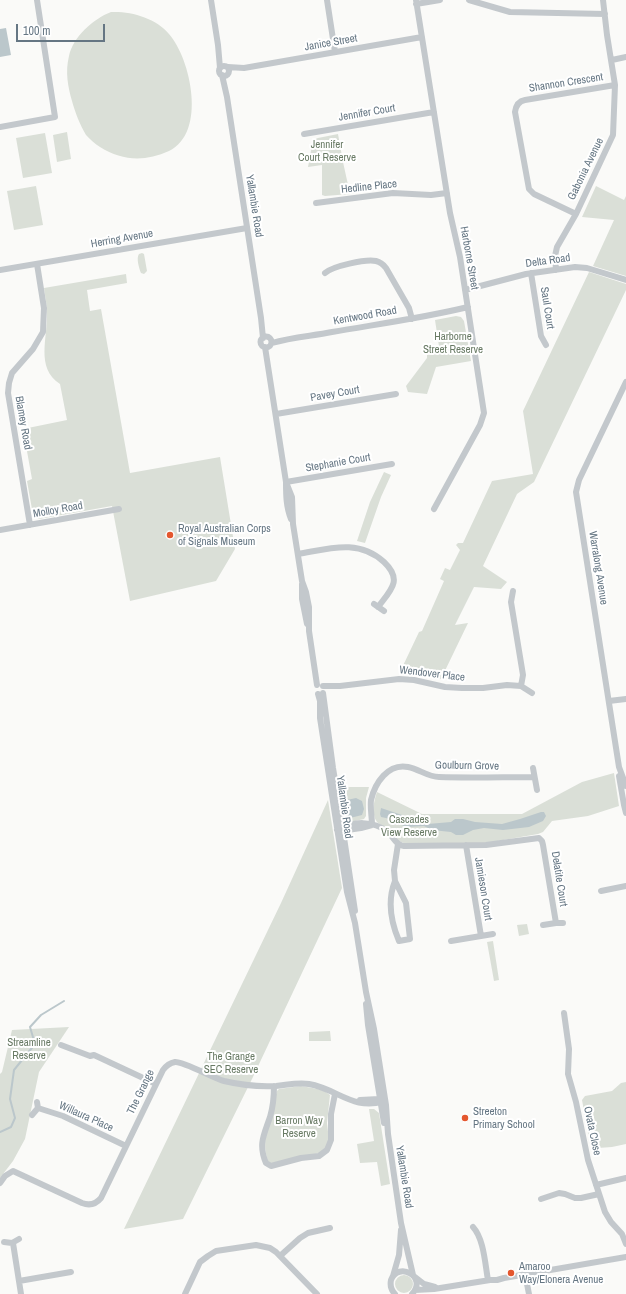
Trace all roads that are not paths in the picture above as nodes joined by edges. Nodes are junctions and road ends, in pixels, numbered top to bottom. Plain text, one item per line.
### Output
1 (37, 0) edge
2 (211, 0) edge
3 (327, 0) edge
4 (440, 0) edge
5 (468, 0) edge
6 (603, 0) edge
7 (416, 2) edge
8 (605, 14) junction
9 (422, 37) junction
10 (335, 52) junction
11 (626, 57) edge
12 (612, 60) junction
13 (226, 71) junction
14 (615, 85) junction
15 (434, 112) junction
16 (0, 127) edge
17 (304, 134) dead end
18 (447, 193) junction
19 (316, 203) dead end
20 (576, 214) junction
21 (247, 228) junction
22 (37, 264) junction
23 (0, 270) edge
24 (556, 270) junction
25 (325, 273) dead end
26 (532, 273) junction
27 (626, 280) edge
28 (465, 287) junction
29 (468, 309) junction
30 (412, 319) junction
31 (268, 342) junction
32 (546, 345) dead end
33 (626, 382) edge
34 (396, 394) dead end
35 (276, 414) junction
36 (392, 464) dead end
37 (286, 482) junction
38 (119, 509) dead end
39 (434, 509) dead end
40 (30, 525) junction
41 (0, 530) edge
42 (298, 554) junction
43 (513, 591) dead end
44 (379, 607) dead end
45 (521, 686) junction
46 (321, 689) junction
47 (532, 694) dead end
48 (626, 699) edge
49 (609, 701) junction
50 (533, 768) dead end
51 (534, 777) junction
52 (625, 789) edge
53 (537, 790) dead end
54 (626, 796) edge
55 (626, 802) edge
56 (626, 812) edge
57 (372, 825) junction
58 (341, 829) junction
59 (398, 844) junction
60 (466, 845) junction
61 (395, 881) junction
62 (626, 886) edge
63 (601, 890) dead end
64 (556, 923) junction
65 (563, 923) dead end
66 (543, 925) dead end
67 (493, 934) dead end
68 (481, 936) junction
69 (451, 941) dead end
70 (564, 1013) dead end
71 (61, 1046) dead end
72 (156, 1084) junction
73 (274, 1086) junction
74 (335, 1094) junction
75 (381, 1101) junction
76 (32, 1115) dead end
77 (126, 1146) junction
78 (626, 1178) edge
79 (0, 1183) edge
80 (596, 1185) junction
81 (599, 1194) junction
82 (541, 1199) dead end
83 (401, 1223) junction
84 (473, 1227) dead end
85 (330, 1228) dead end
86 (19, 1239) dead end
87 (4, 1242) dead end
88 (13, 1243) junction
89 (626, 1244) edge
90 (280, 1256) junction
91 (626, 1257) edge
92 (71, 1272) dead end
93 (525, 1274) junction
94 (414, 1276) junction
95 (393, 1277) junction
96 (489, 1280) junction
97 (19, 1281) junction
98 (442, 1288) junction
99 (392, 1292) edge
100 (414, 1292) edge
101 (21, 1294) edge
102 (184, 1294) edge
103 (317, 1294) edge
104 (530, 1294) edge

1 - 16 street
2 - 13 street, Yallambie Road
3 - 10 street
4 - 7 street
5 - 8 street
6 - 8 street, Gabonia Avenue
7 - 9 street, Harborne Street
8 - 12 street, Gabonia Avenue
9 - 10 street, Janice Street
9 - 15 street, Harborne Street
10 - 13 street, Janice Street
11 - 12 street
12 - 14 street, Gabonia Avenue
13 - 21 street, Yallambie Road
14 - 20 street, Gabonia Avenue
14 - 20 street, Shannon Crescent
15 - 17 street, Jennifer Court
15 - 18 street, Harborne Street
18 - 19 street, Hedline Place
18 - 28 street, Harborne Street
20 - 24 street, Gabonia Avenue
21 - 22 street, Herring Avenue
21 - 31 street, Yallambie Road
22 - 23 street, Herring Avenue
22 - 40 street, Blamey Road
24 - 26 street, Delta Road
24 - 27 street, Delta Road
25 - 30 street
26 - 28 street, Delta Road
26 - 32 street, Saul Court
28 - 29 street, Harborne Street
29 - 30 street, Kentwood Road
29 - 39 street, Harborne Street
30 - 31 street, Kentwood Road
31 - 35 street, Yallambie Road
33 - 49 street, Warralong Avenue
34 - 35 street, Pavey Court
35 - 37 street, Yallambie Road
36 - 37 street, Stephanie Court
37 - 42 street, Yallambie Road
38 - 40 street, Molloy Road
40 - 41 street, Molloy Road
42 - 44 street
42 - 46 street, Yallambie Road
43 - 45 street
45 - 46 street, Wendover Place
45 - 47 street
46 - 58 street, Yallambie Road
48 - 49 street
49 - 52 street, Warralong Avenue
50 - 51 street
51 - 53 street
51 - 57 street, Goulburn Grove
52 - 56 street, Warralong Avenue
54 - 55 street
57 - 58 street
57 - 59 street
58 - 75 street, Yallambie Road
59 - 60 street
59 - 61 street
60 - 64 street, Delatite Court
60 - 68 street, Jamieson Court
61 - 61 street
62 - 63 street
64 - 65 street, Delatite Court
64 - 66 street, Delatite Court
67 - 68 street, Jamieson Court
68 - 69 street, Jamieson Court
70 - 80 street, Ovata Close
71 - 72 street
72 - 73 street, The Grange
72 - 77 street, The Grange
73 - 74 street, The Grange
73 - 74 street
74 - 75 street, The Grange
75 - 83 street, Yallambie Road
76 - 77 street, Willaura Place
77 - 79 street, The Grange
78 - 80 street
80 - 81 street, Ovata Close
81 - 82 street
81 - 89 street, Ovata Close
83 - 94 street, Yallambie Road
83 - 95 street, Yallambie Road
84 - 96 street
85 - 90 street
86 - 88 street
87 - 88 street
88 - 97 street
90 - 102 street
90 - 103 street
91 - 93 street
92 - 97 street
93 - 96 street
93 - 104 street
94 - 95 street
94 - 98 street
94 - 100 street, Yallambie Road
95 - 99 street, Yallambie Road
96 - 98 street
97 - 101 street
98 - 100 street

